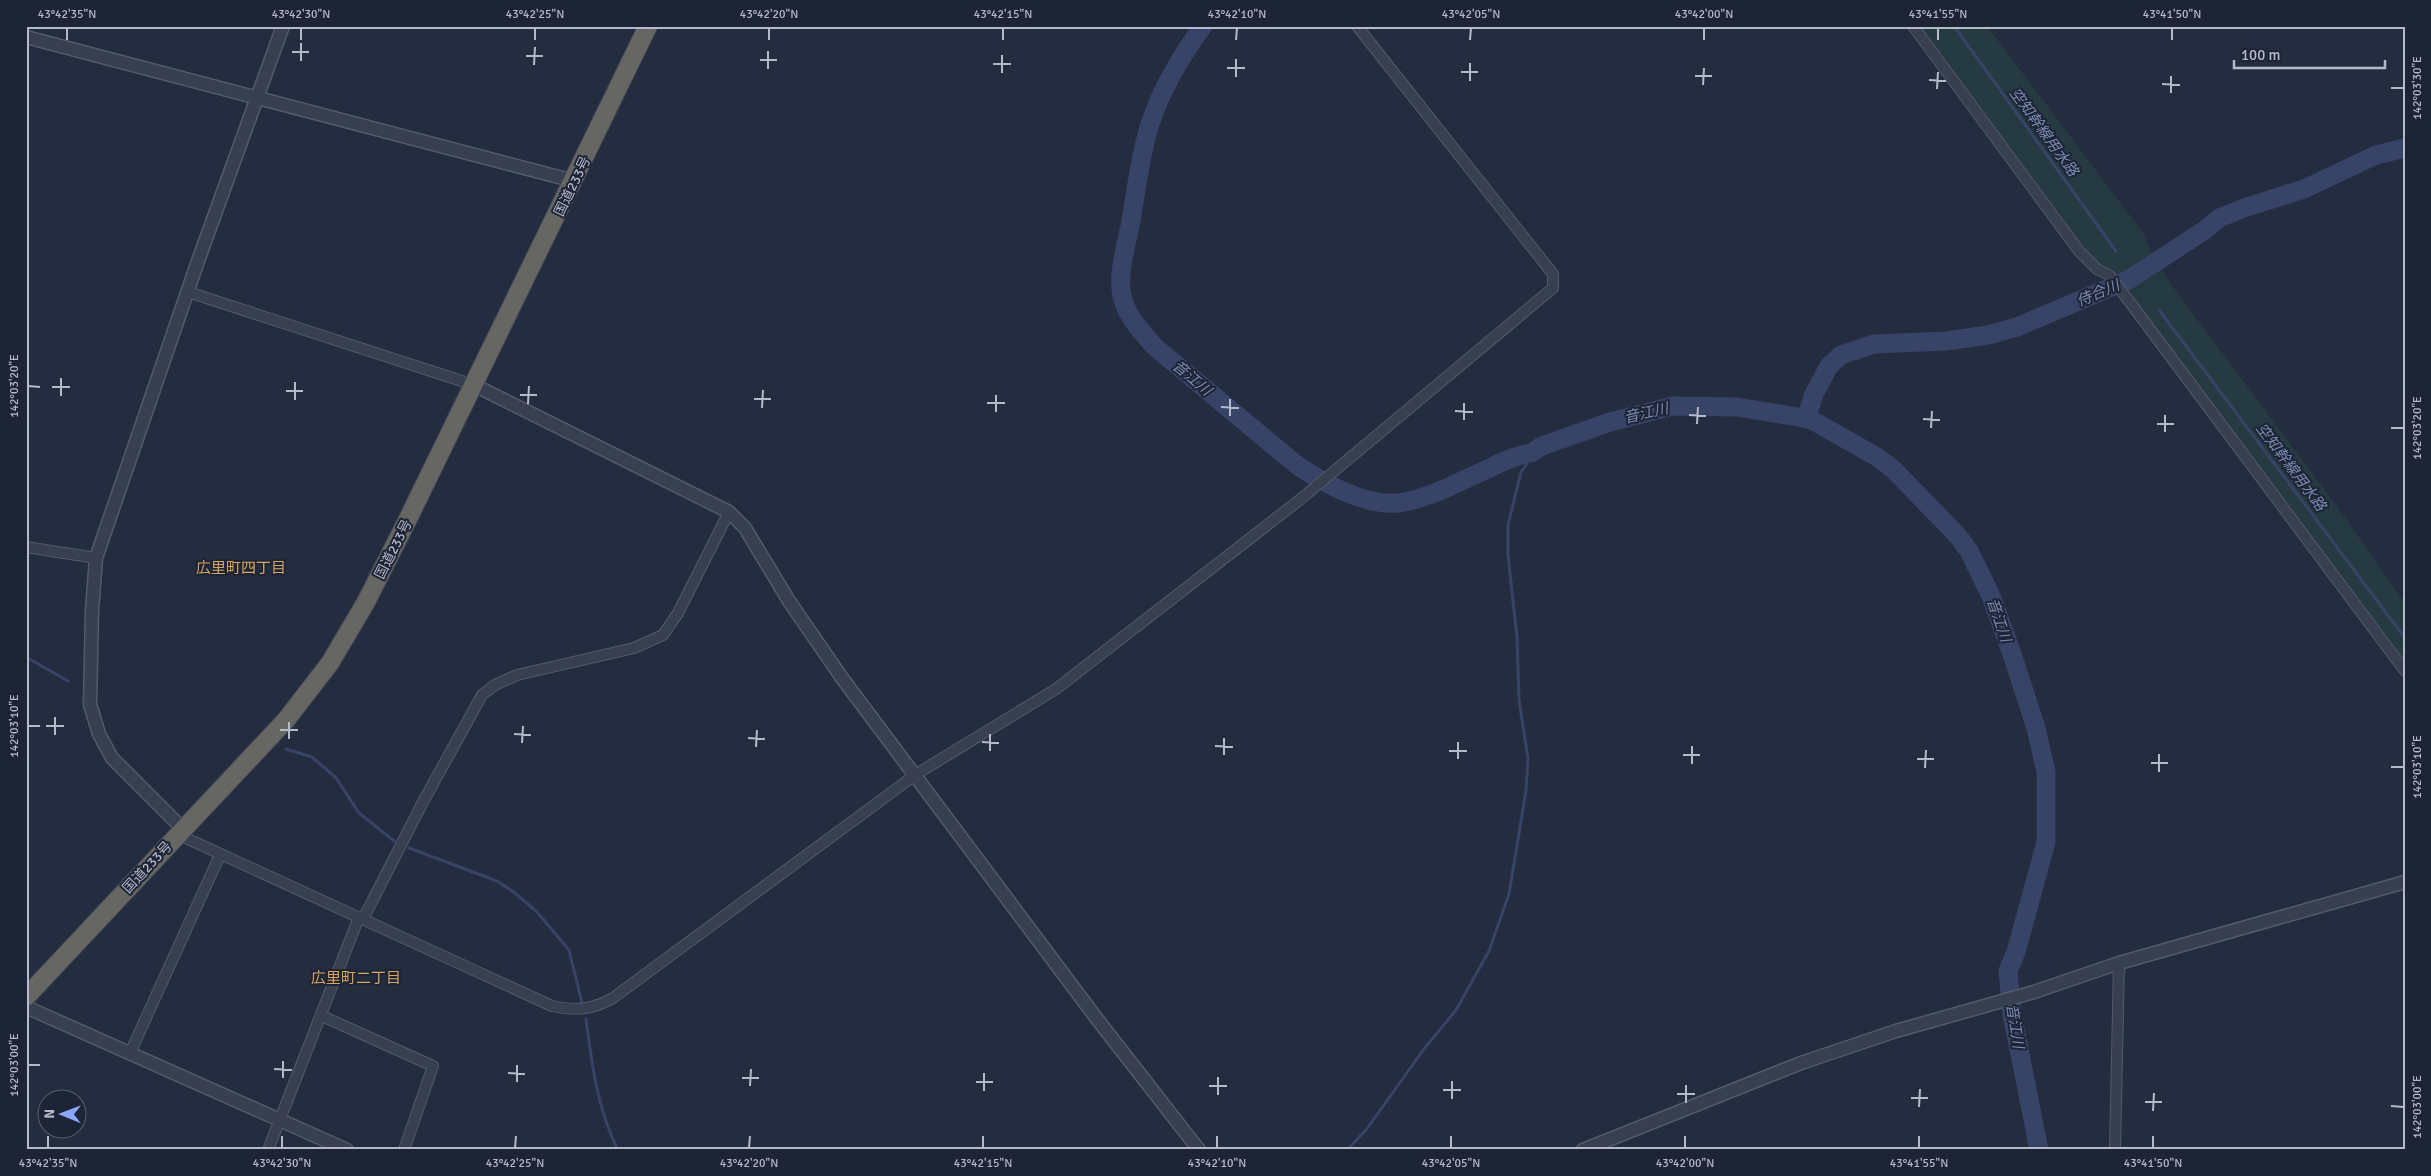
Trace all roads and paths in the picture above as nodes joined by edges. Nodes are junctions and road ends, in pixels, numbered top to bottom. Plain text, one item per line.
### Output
1 (283, 26) edge
2 (648, 26) edge
3 (1357, 26) edge
4 (1912, 26) edge
5 (26, 37) edge
6 (259, 97) junction
7 (574, 181) junction
8 (188, 292) junction
9 (474, 385) junction
10 (729, 512) junction
11 (26, 547) edge
12 (96, 558) junction
13 (2405, 671) edge
14 (914, 774) junction
15 (180, 832) junction
16 (220, 854) junction
17 (2405, 882) edge
18 (361, 918) junction
19 (2119, 963) junction
20 (26, 997) edge
21 (26, 1007) edge
22 (322, 1016) junction
23 (130, 1054) junction
24 (281, 1121) junction
25 (268, 1150) edge
26 (347, 1150) edge
27 (404, 1150) edge
28 (1199, 1150) edge
29 (1583, 1150) edge
30 (2115, 1150) edge

1 - 6 street
2 - 7 highway, 国道233号
3 - 14 street
4 - 13 street
5 - 6 street
6 - 7 street
6 - 8 street
7 - 9 highway, 国道233号
8 - 9 street
8 - 12 street
9 - 10 street
9 - 15 highway, 国道233号
10 - 14 street
10 - 18 street
11 - 12 street
12 - 15 street
14 - 18 street
14 - 28 street
15 - 16 street
15 - 20 highway, 国道233号
16 - 18 street
16 - 23 street
17 - 19 street
18 - 22 street
19 - 29 street
19 - 30 street
21 - 23 street
22 - 24 street
22 - 27 street
23 - 24 street
24 - 25 street
24 - 26 street

